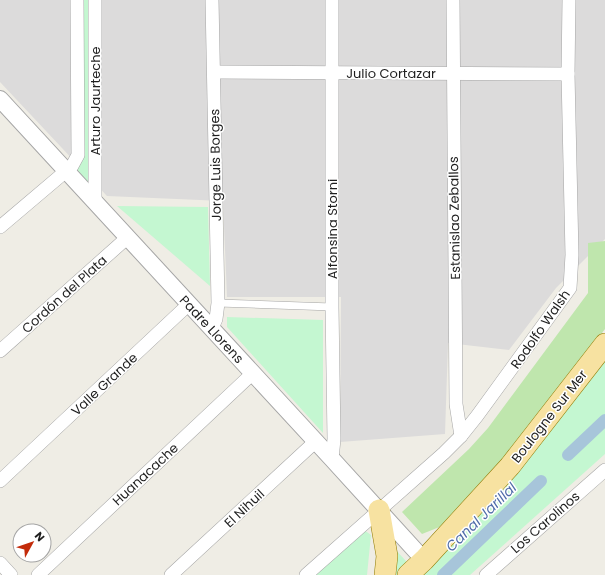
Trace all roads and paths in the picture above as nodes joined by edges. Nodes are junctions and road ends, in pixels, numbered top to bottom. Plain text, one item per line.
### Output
1 (77, 0) edge
2 (95, 0) edge
3 (212, 0) edge
4 (332, 0) edge
5 (453, 0) edge
6 (569, 0) edge
7 (214, 72) junction
8 (332, 72) junction
9 (453, 73) junction
10 (568, 74) junction
11 (0, 99) edge
12 (67, 171) junction
13 (95, 202) junction
14 (0, 227) edge
15 (128, 237) junction
16 (218, 303) junction
17 (189, 304) junction
18 (332, 307) junction
19 (212, 328) junction
20 (605, 344) edge
21 (0, 351) edge
22 (253, 373) junction
23 (461, 436) junction
24 (316, 442) junction
25 (332, 458) junction
26 (19, 463) junction
27 (0, 470) edge
28 (605, 470) edge
29 (0, 481) edge
30 (379, 510) junction
31 (424, 560) junction
32 (0, 563) edge
33 (11, 575) edge
34 (38, 575) edge
35 (171, 575) edge
36 (306, 575) edge
37 (385, 575) edge
38 (408, 575) edge
39 (486, 575) edge

1 - 12 street, Arturo Jaurteche
2 - 13 street, Arturo Jaurteche
3 - 7 street, Jorge Luis Borges
4 - 8 street, Alfonsina Storni
5 - 9 street, Estanislao Zeballos
6 - 10 street, Rodolfo Walsh
7 - 8 street, Julio Cortazar
7 - 16 street, Jorge Luis Borges
8 - 9 street, Julio Cortazar
8 - 18 street, Alfonsina Storni
9 - 10 street, Julio Cortazar
9 - 23 street, Estanislao Zeballos
10 - 23 street, Rodolfo Walsh
11 - 12 street, Padre Llorens
12 - 13 street, Padre Llorens
12 - 14 street, Arturo Jaurteche
13 - 15 street, Padre Llorens
15 - 17 street, Padre Llorens
15 - 21 street, Cordón del Plata
16 - 18 lane
16 - 19 street, Jorge Luis Borges
17 - 19 street, Padre Llorens
17 - 26 street, Valle Grande
18 - 25 street, Alfonsina Storni
19 - 22 street, Padre Llorens
20 - 31 main road, Boulogne Sur Mer
22 - 24 street, Padre Llorens
22 - 34 street, Huanacache
23 - 30 street, Rodolfo Walsh
24 - 25 street, Padre Llorens
24 - 35 street, El Nihuil
25 - 30 street, Padre Llorens
26 - 27 street, Valle Grande
26 - 29 street, Valle Grande
28 - 39 street, Los Carolinos
30 - 31 street, Padre Llorens
30 - 36 street, Rodolfo Walsh
30 - 37 main road
31 - 38 main road, Boulogne Sur Mer
32 - 33 street

